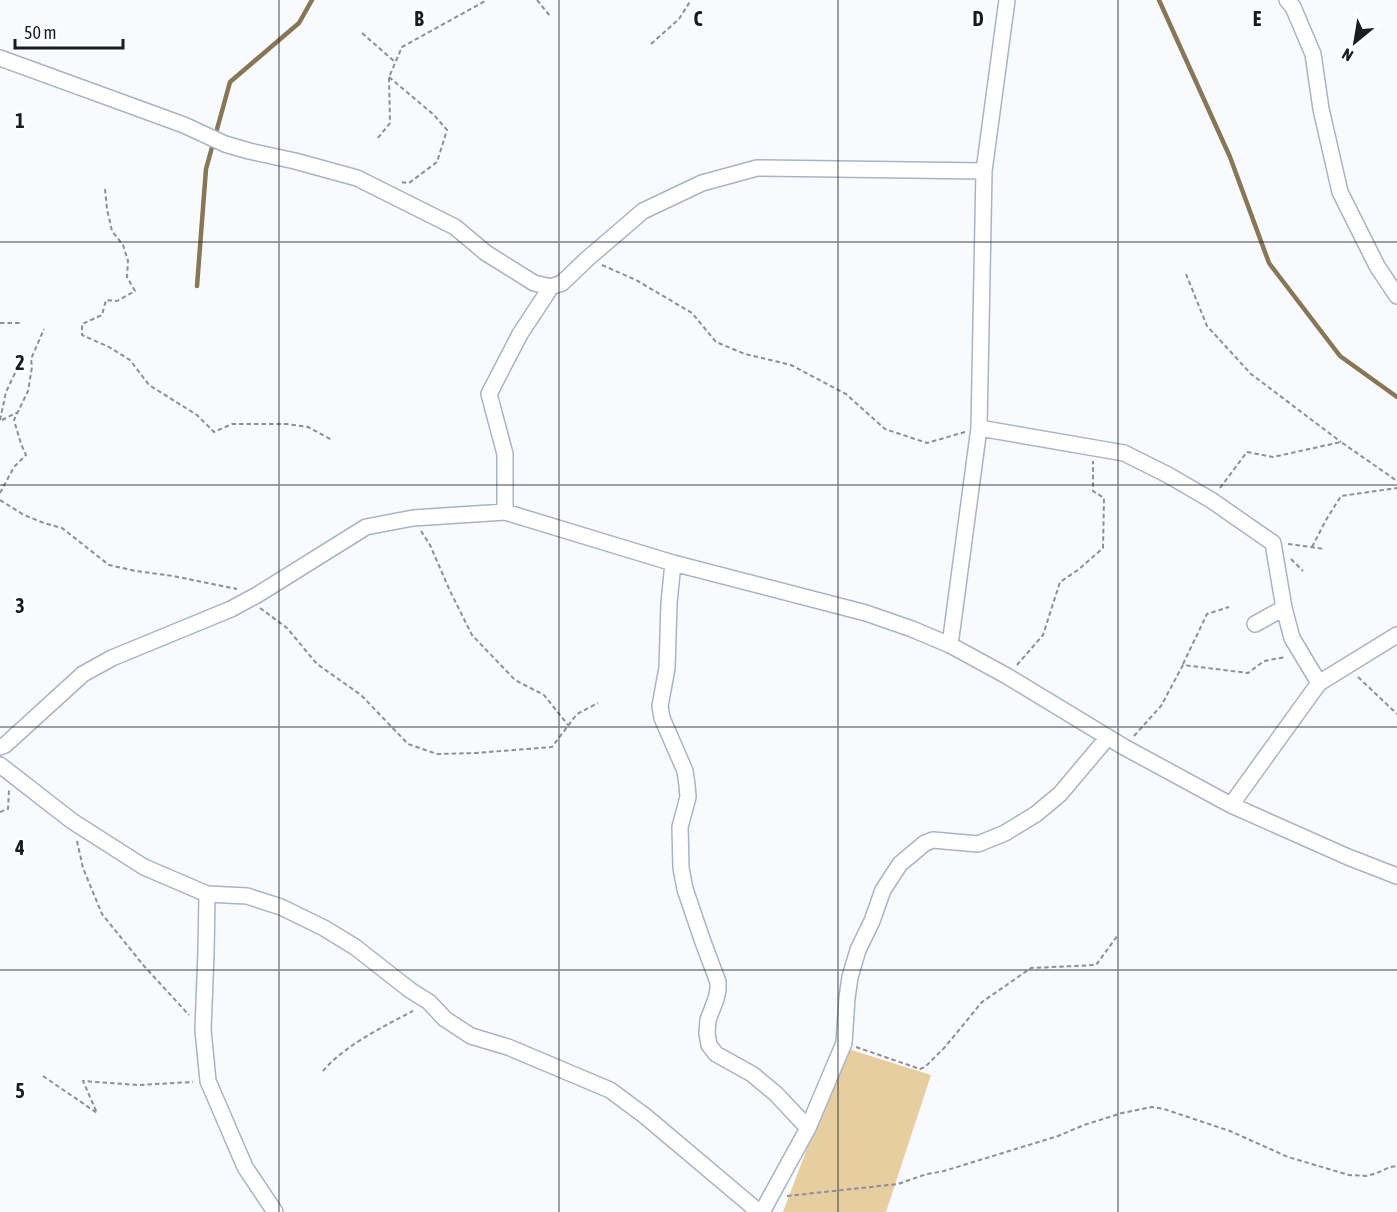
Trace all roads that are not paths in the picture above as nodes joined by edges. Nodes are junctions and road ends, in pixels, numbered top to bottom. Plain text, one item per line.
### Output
1 (1007, 0) edge
2 (1287, 0) edge
3 (0, 58) edge
4 (984, 171) junction
5 (551, 286) junction
6 (1397, 296) edge
7 (979, 428) junction
8 (505, 512) junction
9 (673, 563) junction
10 (1284, 608) junction
11 (1255, 624) dead end
12 (1397, 635) edge
13 (950, 645) junction
14 (1319, 683) junction
15 (1108, 737) junction
16 (0, 747) edge
17 (0, 765) edge
18 (1231, 805) junction
19 (1397, 876) edge
20 (207, 894) junction
21 (808, 1128) junction
22 (763, 1207) edge
23 (275, 1212) edge

1 - 4 street
2 - 6 street
3 - 5 street
4 - 5 street
4 - 7 street
5 - 8 street
7 - 10 street
7 - 13 street
8 - 9 street
8 - 16 street
9 - 13 street
9 - 21 street
10 - 11 street
10 - 14 street
12 - 14 street
13 - 15 street
14 - 18 street
15 - 18 street
15 - 21 street
17 - 20 street
18 - 19 street
20 - 22 street
20 - 23 street
21 - 22 street

